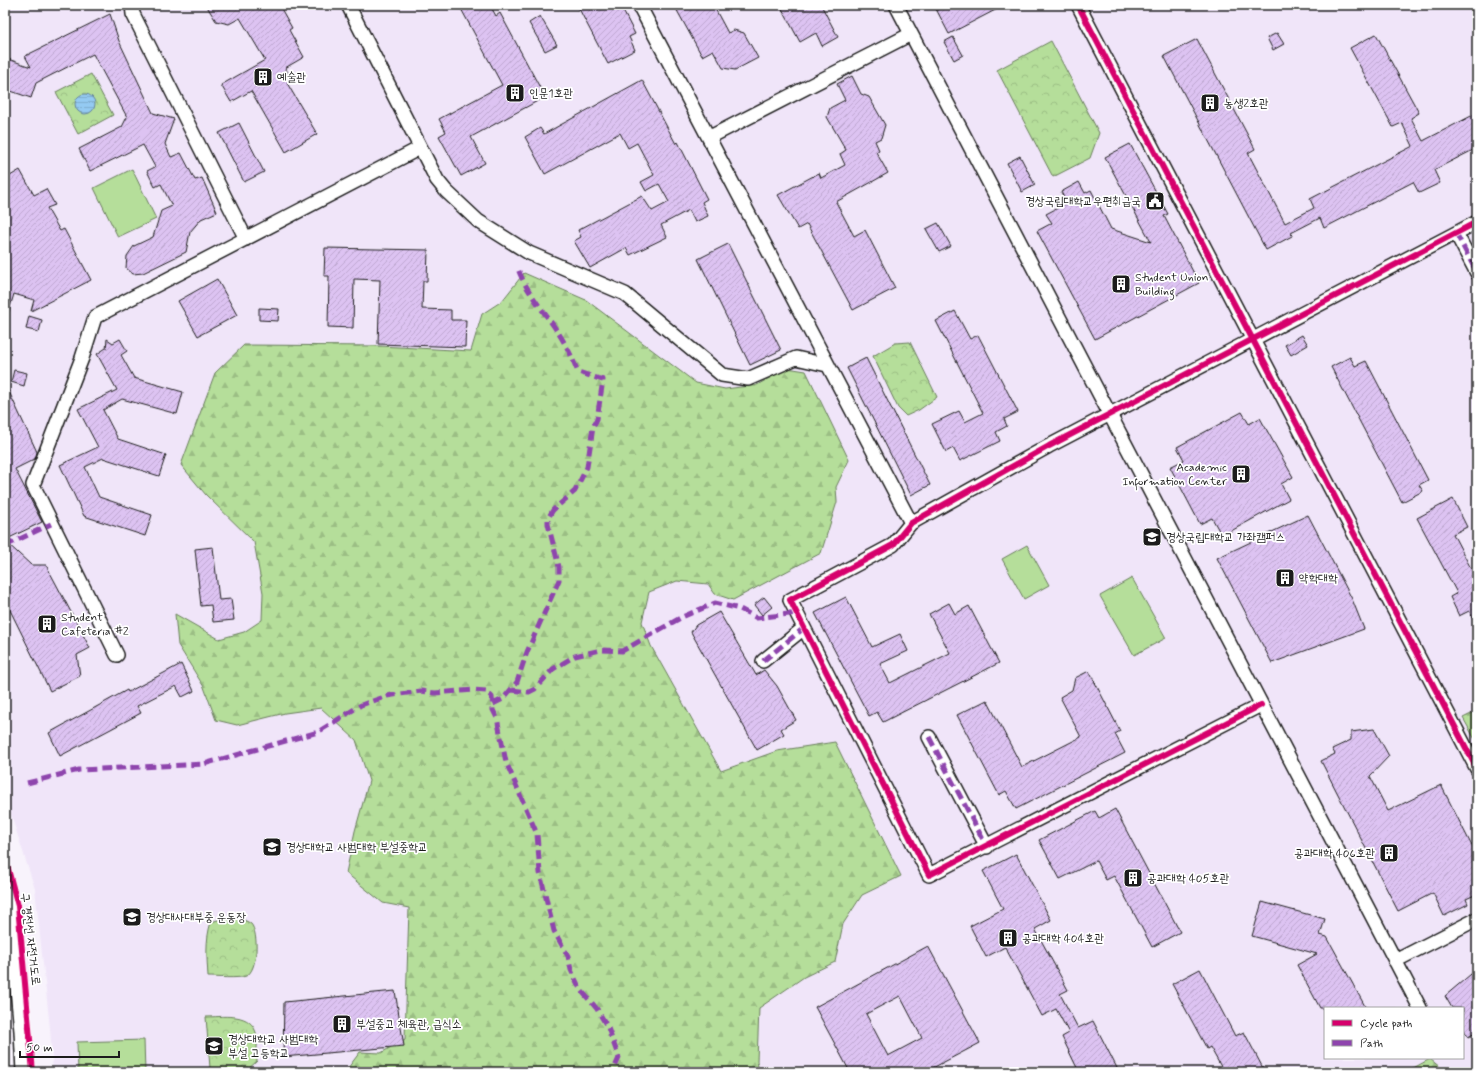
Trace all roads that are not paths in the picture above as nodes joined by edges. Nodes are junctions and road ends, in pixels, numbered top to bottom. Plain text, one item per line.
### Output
1 (132, 5) edge
2 (348, 5) edge
3 (639, 5) edge
4 (896, 5) edge
5 (1078, 5) edge
6 (911, 34) junction
7 (710, 137) junction
8 (420, 148) junction
9 (1477, 222) edge
10 (1456, 234) junction
11 (246, 239) junction
12 (1477, 273) edge
13 (1254, 339) junction
14 (827, 365) junction
15 (1110, 415) junction
16 (911, 523) junction
17 (804, 628) junction
18 (117, 655) dead end
19 (764, 661) dead end
20 (1261, 705) junction
21 (929, 737) dead end
22 (1477, 769) edge
23 (987, 847) junction
24 (5, 893) edge
25 (1477, 919) edge
26 (1394, 961) junction
27 (1419, 1007) edge
28 (23, 1072) edge

1 - 11 street
2 - 8 street
3 - 7 street
4 - 6 street
5 - 13 street
6 - 7 street
6 - 15 street
7 - 14 street
8 - 11 street
8 - 14 street
9 - 10 street
10 - 12 street
10 - 13 street
11 - 18 street
13 - 15 street
13 - 22 street
14 - 16 street
15 - 16 street
15 - 20 street
16 - 17 street
17 - 19 street
17 - 23 street
20 - 23 street
20 - 26 street
21 - 23 street
24 - 28 street
25 - 26 street
26 - 27 street

